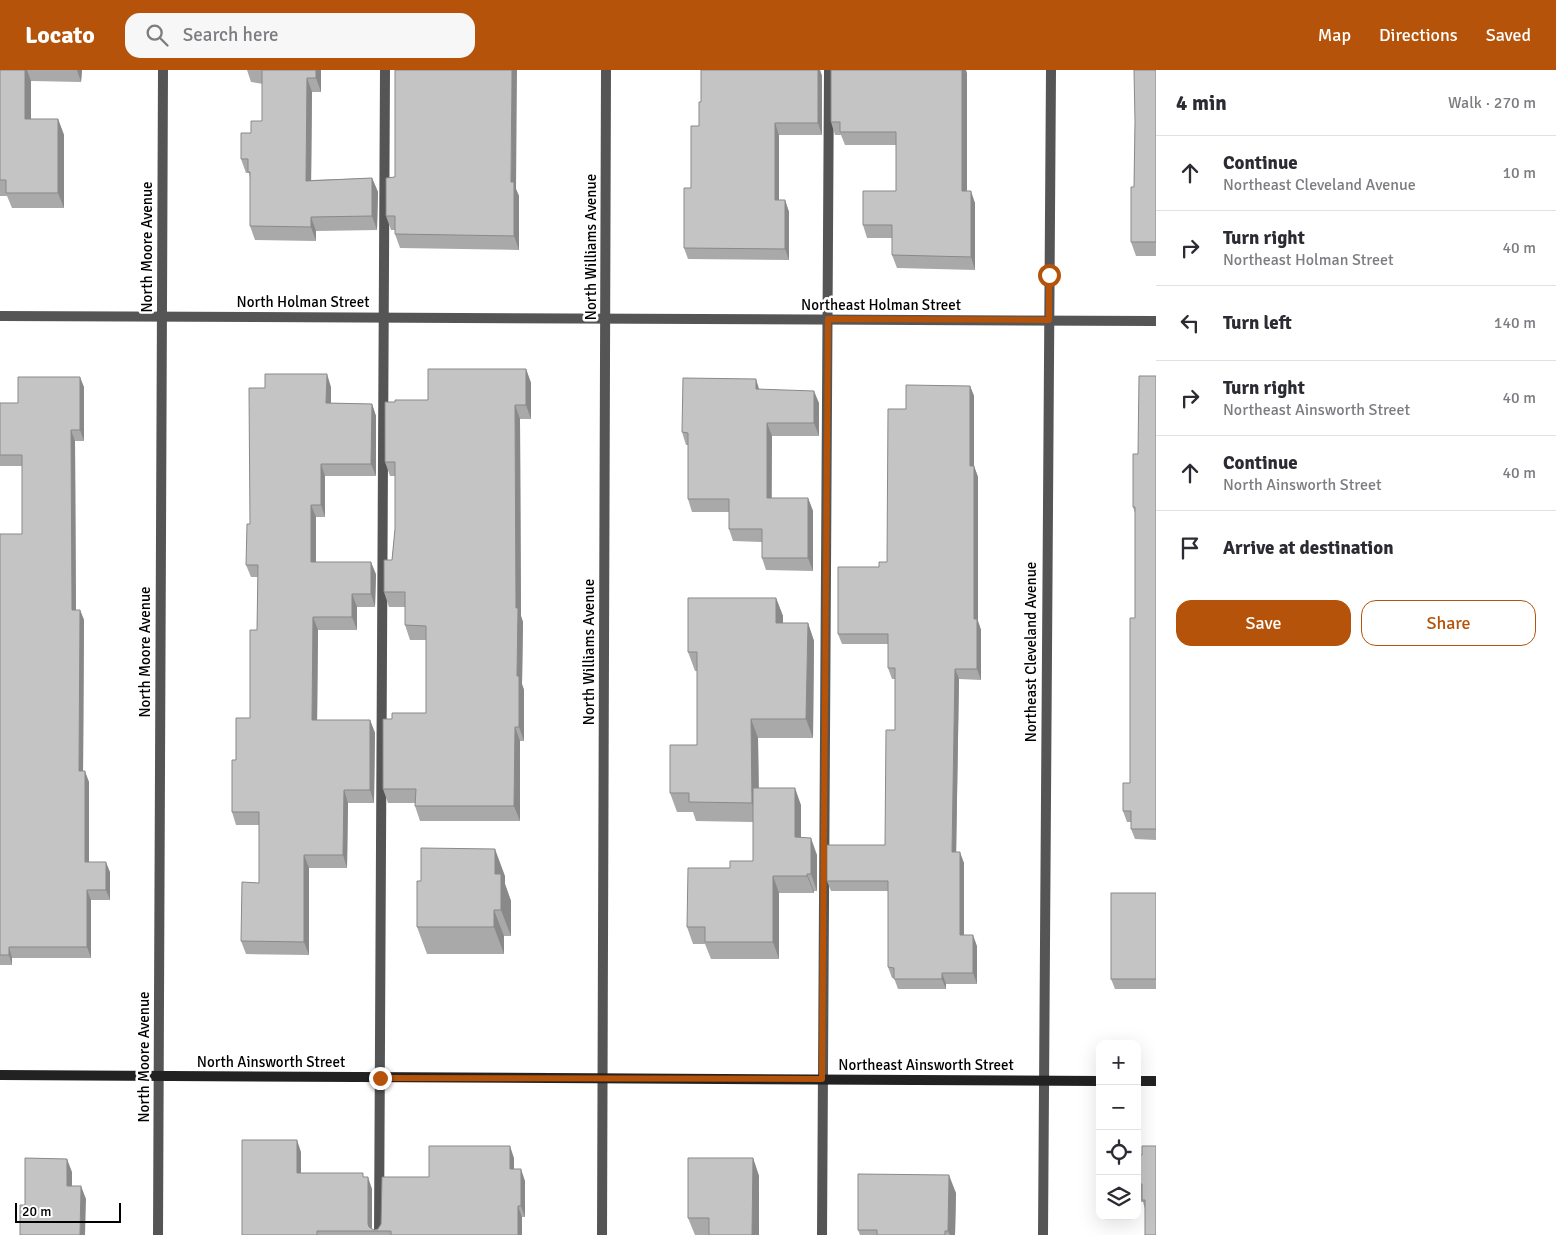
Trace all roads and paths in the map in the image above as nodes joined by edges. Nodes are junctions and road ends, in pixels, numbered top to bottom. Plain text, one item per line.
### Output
1 (163, 70) edge
2 (385, 70) edge
3 (606, 70) edge
4 (828, 70) edge
5 (1051, 70) edge
6 (0, 316) edge
7 (162, 316) junction
8 (384, 318) junction
9 (606, 318) junction
10 (828, 319) junction
11 (1049, 320) junction
12 (1156, 321) edge
13 (0, 1075) edge
14 (159, 1076) junction
15 (380, 1078) junction
16 (602, 1079) junction
17 (822, 1079) junction
18 (1043, 1080) junction
19 (1096, 1080) edge
20 (1141, 1081) edge
21 (1156, 1081) edge
22 (158, 1235) edge
23 (379, 1235) edge
24 (602, 1235) edge
25 (822, 1235) edge
26 (1043, 1235) edge

1 - 7 street, North Moore Avenue
2 - 8 street
3 - 9 street, North Williams Avenue
4 - 10 street
5 - 11 street, Northeast Cleveland Avenue
6 - 7 street, North Holman Street
7 - 8 street, North Holman Street
7 - 14 street, North Moore Avenue
8 - 9 street, North Holman Street
8 - 15 street
9 - 10 street, Northeast Holman Street
9 - 16 street, North Williams Avenue
10 - 11 street, Northeast Holman Street
10 - 17 street
11 - 12 street, Northeast Holman Street
11 - 18 street, Northeast Cleveland Avenue
13 - 14 street, North Ainsworth Street
14 - 15 street, North Ainsworth Street
14 - 22 street, North Moore Avenue
15 - 16 street, North Ainsworth Street
15 - 23 street
16 - 17 street, Northeast Ainsworth Street
16 - 24 street, North Williams Avenue
17 - 18 street, Northeast Ainsworth Street
17 - 25 street
18 - 19 street, Northeast Ainsworth Street
18 - 26 street, Northeast Cleveland Avenue
20 - 21 street

